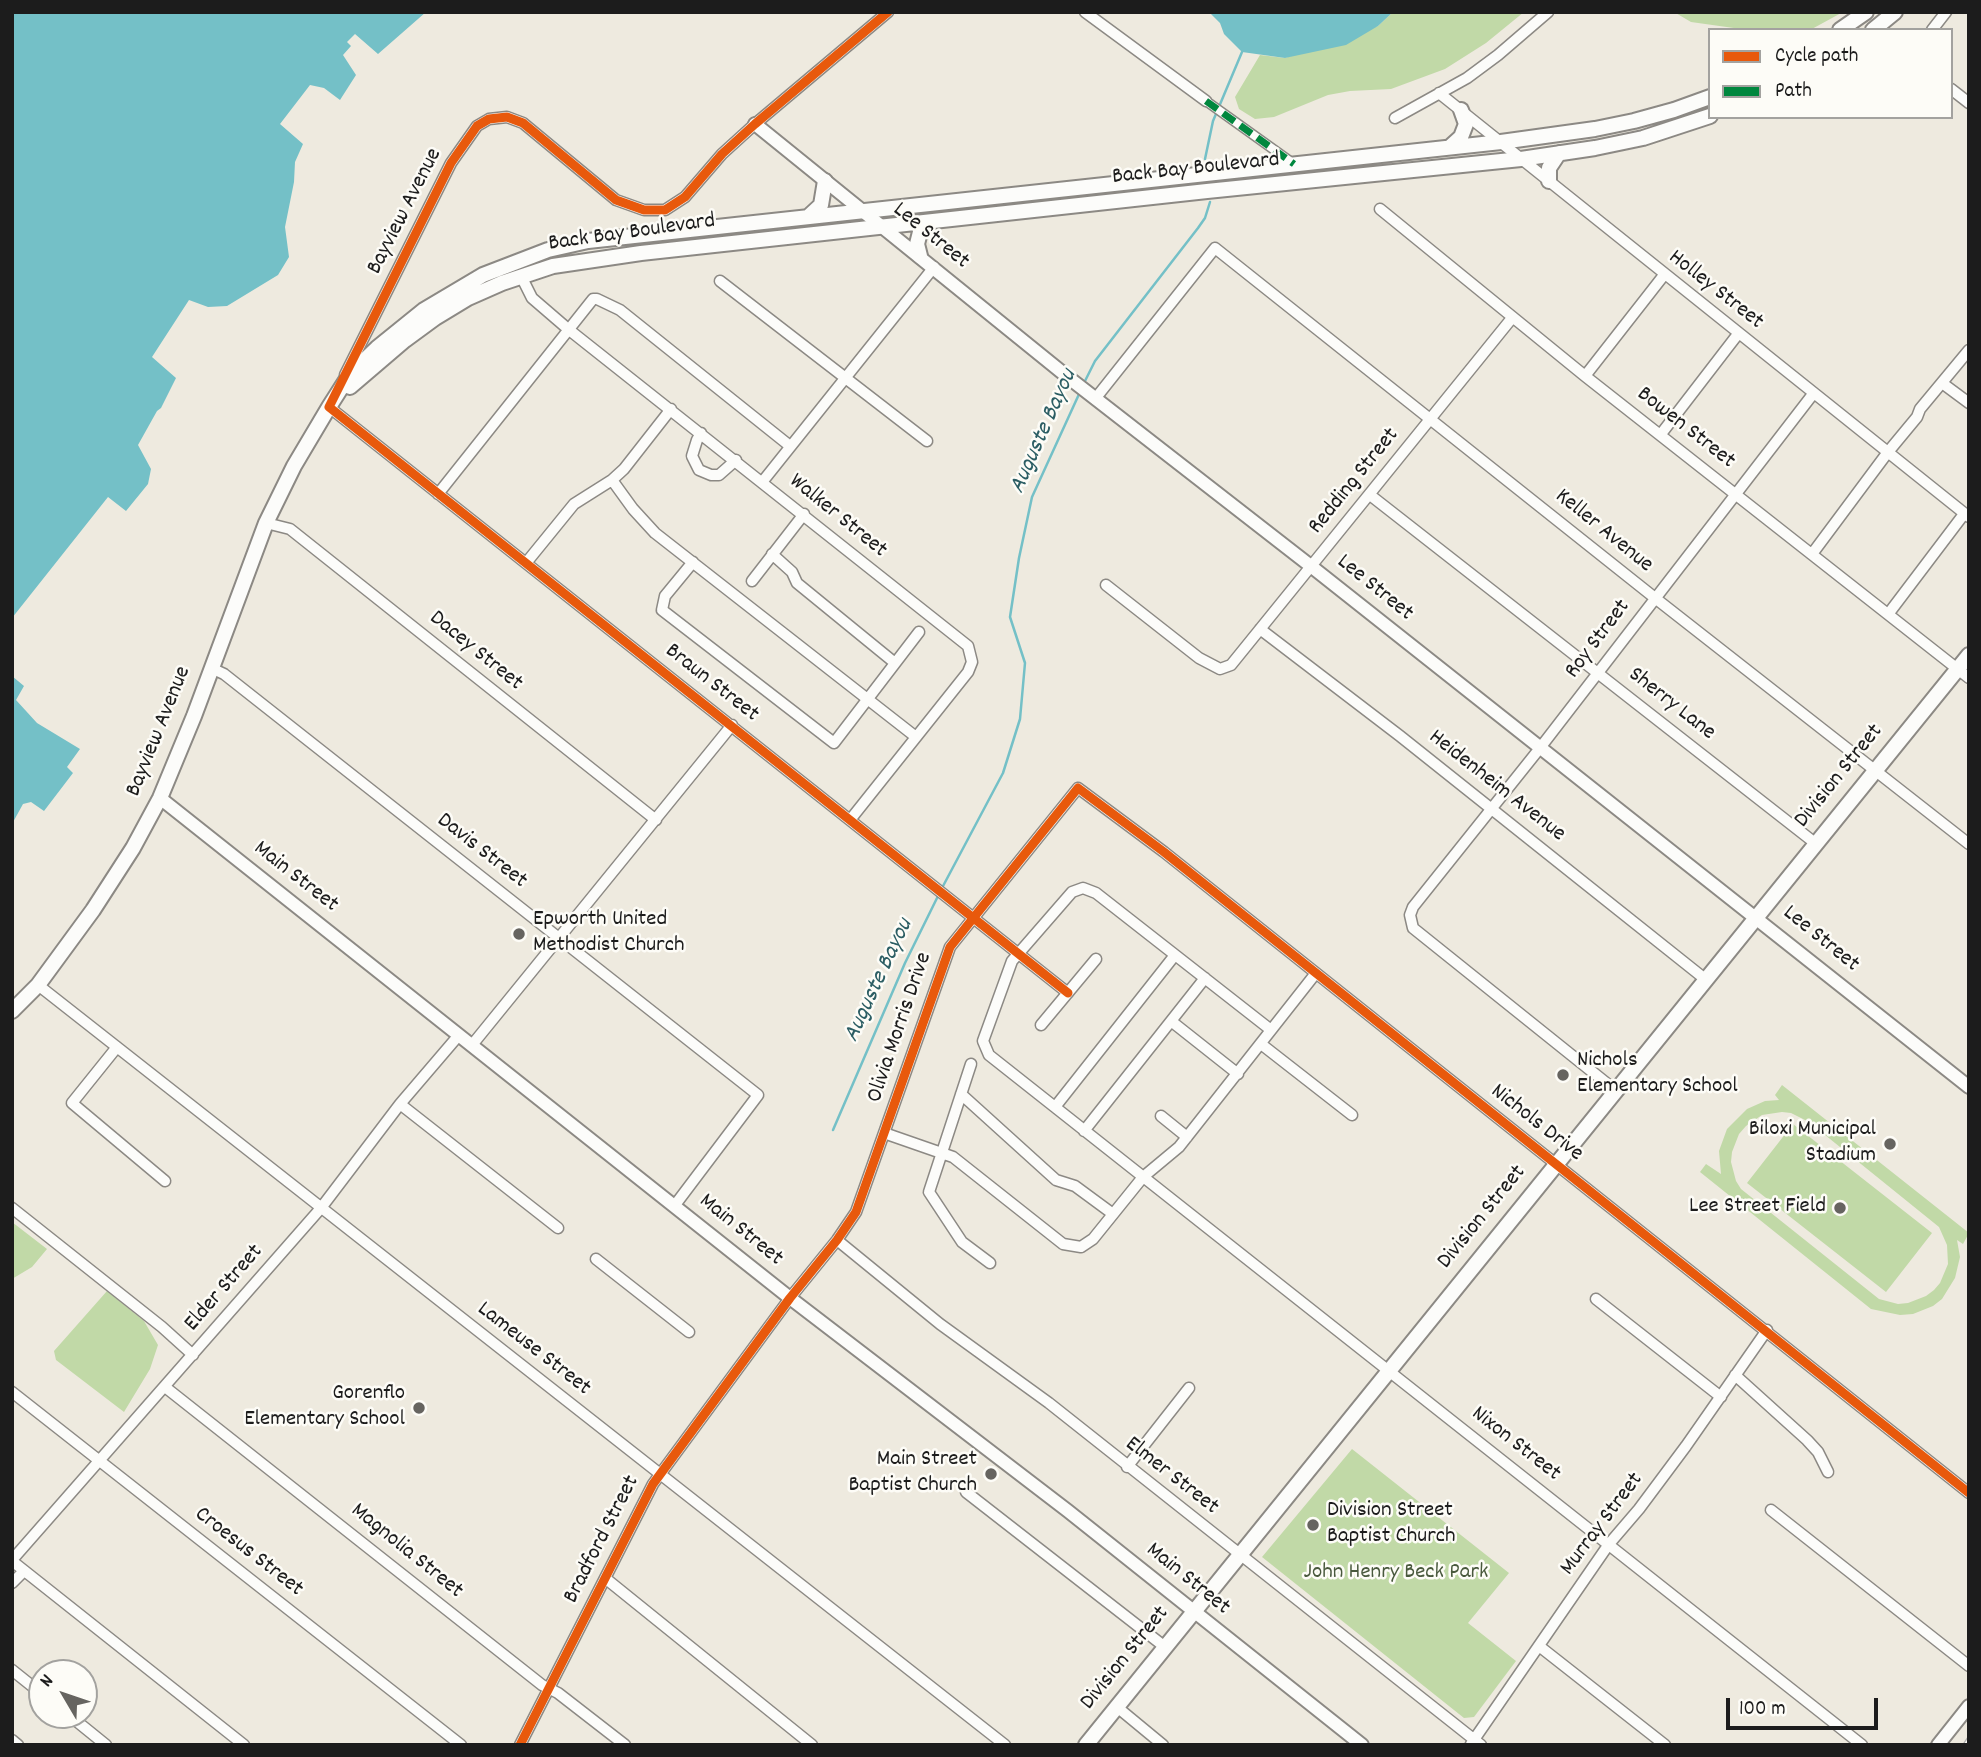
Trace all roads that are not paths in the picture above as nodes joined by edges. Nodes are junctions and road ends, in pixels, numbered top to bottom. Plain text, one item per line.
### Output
1 (888, 12) edge
2 (1085, 12) edge
3 (1548, 12) edge
4 (1866, 12) edge
5 (1895, 12) edge
6 (1947, 12) edge
7 (1843, 28) edge
8 (1875, 28) edge
9 (1934, 28) edge
10 (1953, 91) edge
11 (1439, 93) junction
12 (1708, 98) edge
13 (1206, 101) joint
14 (1969, 103) edge
15 (1461, 110) junction
16 (1708, 117) edge
17 (1395, 118) dead end
18 (755, 124) junction
19 (1502, 142) junction
20 (1450, 147) junction
21 (1559, 153) junction
22 (1521, 159) junction
23 (1294, 164) junction
24 (825, 181) junction
25 (1549, 181) junction
26 (1380, 208) dead end
27 (863, 211) junction
28 (808, 217) junction
29 (929, 222) junction
30 (884, 227) junction
31 (920, 256) junction
32 (934, 267) junction
33 (1664, 275) junction
34 (521, 276) junction
35 (720, 281) dead end
36 (1513, 317) junction
37 (568, 329) junction
38 (1738, 334) junction
39 (1969, 350) edge
40 (1585, 376) junction
41 (845, 377) junction
42 (1942, 383) junction
43 (1813, 394) junction
44 (1093, 397) junction
45 (1969, 404) edge
46 (329, 407) junction
47 (671, 409) junction
48 (1431, 418) junction
49 (701, 433) junction
50 (1661, 434) junction
51 (927, 441) dead end
52 (790, 446) junction
53 (1888, 452) junction
54 (736, 460) junction
55 (612, 480) junction
56 (763, 481) junction
57 (438, 494) junction
58 (1736, 494) junction
59 (1370, 495) junction
60 (804, 514) junction
61 (1966, 516) edge
62 (266, 523) junction
63 (772, 554) junction
64 (1812, 554) junction
65 (693, 562) junction
66 (526, 563) junction
67 (1312, 567) junction
68 (752, 581) dead end
69 (1106, 585) dead end
70 (1655, 598) junction
71 (1889, 613) junction
72 (1260, 629) junction
73 (919, 632) dead end
74 (1969, 655) edge
75 (895, 663) junction
76 (211, 667) junction
77 (1598, 673) junction
78 (1963, 673) edge
79 (868, 699) junction
80 (732, 725) junction
81 (916, 737) junction
82 (1540, 748) junction
83 (1875, 771) junction
84 (1078, 788) joint
85 (160, 798) junction
86 (1492, 808) junction
87 (656, 820) junction
88 (850, 820) junction
89 (1815, 843) junction
90 (1969, 844) edge
91 (1756, 916) junction
92 (971, 918) junction
93 (559, 937) junction
94 (1018, 953) junction
95 (1175, 955) junction
96 (1096, 959) dead end
97 (1316, 974) junction
98 (1205, 978) junction
99 (1705, 979) junction
100 (38, 985) junction
101 (1068, 993) junction
102 (12, 1011) edge
103 (1171, 1021) junction
104 (1041, 1025) dead end
105 (1271, 1030) junction
106 (459, 1035) junction
107 (1261, 1044) junction
108 (472, 1045) junction
109 (117, 1047) junction
110 (971, 1064) dead end
111 (1238, 1074) junction
112 (1969, 1087) edge
113 (1615, 1090) junction
114 (961, 1094) junction
115 (400, 1104) junction
116 (1055, 1107) junction
117 (1352, 1115) dead end
118 (1161, 1116) dead end
119 (1084, 1130) junction
120 (884, 1133) junction
121 (1187, 1137) junction
122 (942, 1153) junction
123 (1556, 1164) junction
124 (1143, 1177) junction
125 (165, 1181) dead end
126 (675, 1205) junction
127 (12, 1208) edge
128 (321, 1208) junction
129 (1113, 1214) junction
130 (558, 1228) dead end
131 (837, 1240) junction
132 (596, 1259) dead end
133 (990, 1263) dead end
134 (790, 1298) junction
135 (1596, 1299) dead end
136 (1767, 1330) junction
137 (688, 1332) dead end
138 (193, 1355) junction
139 (1388, 1371) junction
140 (1735, 1375) junction
141 (165, 1387) junction
142 (1189, 1388) dead end
143 (12, 1392) edge
144 (1721, 1397) junction
145 (99, 1461) junction
146 (1127, 1467) junction
147 (1828, 1472) dead end
148 (660, 1474) junction
149 (966, 1492) dead end
150 (1969, 1493) edge
151 (1771, 1510) dead end
152 (1609, 1544) junction
153 (1239, 1555) junction
154 (12, 1561) edge
155 (24, 1571) junction
156 (605, 1578) junction
157 (12, 1583) edge
158 (1193, 1612) junction
159 (1539, 1646) junction
160 (1165, 1647) junction
161 (1969, 1666) edge
162 (12, 1670) edge
163 (28, 1683) edge
164 (549, 1688) junction
165 (1969, 1706) edge
166 (1117, 1707) junction
167 (86, 1729) edge
168 (12, 1740) edge
169 (1476, 1743) edge
170 (18, 1745) edge
171 (106, 1745) edge
172 (244, 1745) edge
173 (461, 1745) edge
174 (520, 1745) edge
175 (625, 1745) edge
176 (812, 1745) edge
177 (1005, 1745) edge
178 (1086, 1745) edge
179 (1163, 1745) edge
180 (1362, 1745) edge
181 (1665, 1745) edge
182 (1862, 1745) edge
183 (1938, 1745) edge

1 - 18 street, Bayview Avenue
2 - 13 street
3 - 11 street
4 - 7 main road
5 - 8 main road
6 - 9 street
10 - 14 street
11 - 15 street, Holley Street
11 - 17 street
12 - 19 main road, Back Bay Boulevard
13 - 23 street
15 - 19 street, Holley Street
15 - 20 main road
16 - 21 main road, Back Bay Boulevard
18 - 24 street, Lee Street
18 - 46 street, Bayview Avenue
19 - 20 main road, Back Bay Boulevard
19 - 22 street, Holley Street
20 - 23 main road, Back Bay Boulevard
21 - 22 main road, Back Bay Boulevard
21 - 25 main road
22 - 25 street, Holley Street
22 - 29 main road, Back Bay Boulevard
23 - 27 main road, Back Bay Boulevard
24 - 27 street, Lee Street
24 - 28 main road
25 - 33 street, Holley Street
26 - 36 street, Bowen Street
27 - 28 main road, Back Bay Boulevard
27 - 30 street, Lee Street
28 - 46 main road, Back Bay Boulevard
29 - 30 main road, Back Bay Boulevard
29 - 31 main road
30 - 31 street, Lee Street
30 - 34 main road, Back Bay Boulevard
31 - 32 street, Lee Street
32 - 41 street
32 - 44 street, Lee Street
33 - 38 street, Holley Street
33 - 40 street
34 - 37 street, Walker Street
34 - 46 main road, Back Bay Boulevard
35 - 41 street
36 - 40 street, Bowen Street
36 - 48 street, Redding Street
37 - 47 street, Walker Street
37 - 52 street
37 - 57 street
38 - 43 street, Holley Street
38 - 50 street
39 - 42 street
40 - 50 street, Bowen Street
41 - 51 street
41 - 52 street
42 - 45 street
42 - 53 street
43 - 53 street, Holley Street
43 - 58 street, Roy Street
44 - 48 street, Keller Avenue
44 - 67 street, Lee Street
46 - 57 street, Braun Street
46 - 62 main road, Bayview Avenue
47 - 49 street, Walker Street
47 - 55 street
48 - 59 street, Redding Street
48 - 70 street, Keller Avenue
49 - 54 street, Walker Street
49 - 54 street
50 - 58 street, Bowen Street
52 - 56 street
53 - 61 street, Holley Street
53 - 64 street
54 - 56 street, Walker Street
55 - 65 street
55 - 66 street
56 - 60 street, Walker Street
57 - 66 street, Braun Street
58 - 64 street, Bowen Street
58 - 70 street, Roy Street
59 - 67 street, Redding Street
59 - 77 street, Sherry Lane
60 - 63 street
60 - 81 street, Walker Street
61 - 71 street
62 - 76 main road, Bayview Avenue
62 - 87 street, Dacey Street
63 - 68 street
63 - 75 street
64 - 71 street, Bowen Street
65 - 79 street
65 - 79 street
66 - 80 street, Braun Street
67 - 72 street, Redding Street
67 - 82 street, Lee Street
69 - 72 street, Redding Street
70 - 77 street, Roy Street
70 - 83 street, Keller Avenue
71 - 78 street, Bowen Street
72 - 86 street, Heidenheim Avenue
73 - 75 street
74 - 78 main road, Division Street
75 - 79 street
76 - 85 main road, Bayview Avenue
76 - 93 street, Davis Street
77 - 82 street, Roy Street
77 - 89 street, Sherry Lane
78 - 83 main road, Division Street
79 - 81 street
80 - 87 street
80 - 88 street, Braun Street
81 - 88 street, Walker Street
82 - 86 street, Roy Street
82 - 91 street, Lee Street
83 - 89 main road, Division Street
83 - 90 street, Keller Avenue
84 - 92 street, Olivia Morris Drive
84 - 97 street, Nichols Drive
85 - 100 main road, Bayview Avenue
85 - 106 street, Main Street
86 - 99 street, Heidenheim Avenue
86 - 113 street, Roy Street
87 - 93 street
88 - 92 street, Braun Street
89 - 91 main road, Division Street
91 - 99 main road, Division Street
91 - 112 street, Lee Street
92 - 94 street, Braun Street
92 - 120 street, Olivia Morris Drive
93 - 108 street
93 - 126 street, Davis Street
94 - 95 street
94 - 101 street, Braun Street
94 - 116 street, Nixon Street
95 - 98 street
95 - 116 street
96 - 101 street
97 - 105 street
97 - 123 street, Nichols Drive
98 - 103 street
98 - 105 street
99 - 113 main road, Division Street
100 - 102 main road, Bayview Avenue
100 - 109 street, Lameuse Street
101 - 104 street
103 - 111 street
103 - 119 street
105 - 107 street
106 - 108 street, Main Street
106 - 115 street, Elder Street
107 - 111 street
107 - 117 street
108 - 126 street, Main Street
109 - 125 street
109 - 128 street, Lameuse Street
110 - 114 street
111 - 121 street
113 - 123 main road, Division Street
114 - 122 street
114 - 129 street
115 - 128 street, Elder Street
115 - 130 street
116 - 119 street, Nixon Street
118 - 121 street
119 - 124 street, Nixon Street
120 - 122 street
120 - 131 street, Olivia Morris Drive
121 - 124 street
122 - 129 street
122 - 133 street
123 - 136 street, Nichols Drive
123 - 139 main road, Division Street
124 - 129 street
124 - 139 street, Nixon Street
126 - 134 street, Main Street
127 - 138 street
128 - 138 street, Elder Street
128 - 148 street, Lameuse Street
131 - 134 street, Olivia Morris Drive
131 - 146 street, Elmer Street
132 - 137 street
134 - 148 street, Bradford Street
134 - 158 street, Main Street
135 - 144 street
136 - 140 street, Murray Street
136 - 150 street, Nichols Drive
138 - 141 street, Elder Street
139 - 152 street, Nixon Street
139 - 153 main road, Division Street
140 - 144 street, Murray Street
140 - 147 street
141 - 145 street, Elder Street
141 - 164 street, Magnolia Street
142 - 146 street
143 - 145 street, Croesus Street
144 - 152 street, Murray Street
145 - 154 street, Elder Street
145 - 173 street, Croesus Street
146 - 153 street, Elmer Street
148 - 156 street, Bradford Street
148 - 177 street, Lameuse Street
149 - 160 street
151 - 161 street
152 - 159 street, Murray Street
152 - 182 street, Nixon Street
153 - 158 main road, Division Street
153 - 169 street, Elmer Street
154 - 155 street
155 - 157 street
155 - 172 street
156 - 164 street, Bradford Street
156 - 176 street
158 - 160 main road, Division Street
158 - 180 street, Main Street
159 - 169 street, Murray Street
159 - 181 street
160 - 166 main road, Division Street
162 - 163 street
164 - 174 street, Bradford Street
164 - 175 street, Magnolia Street
165 - 183 street
166 - 178 main road, Division Street
166 - 179 street
167 - 171 street
168 - 170 street

